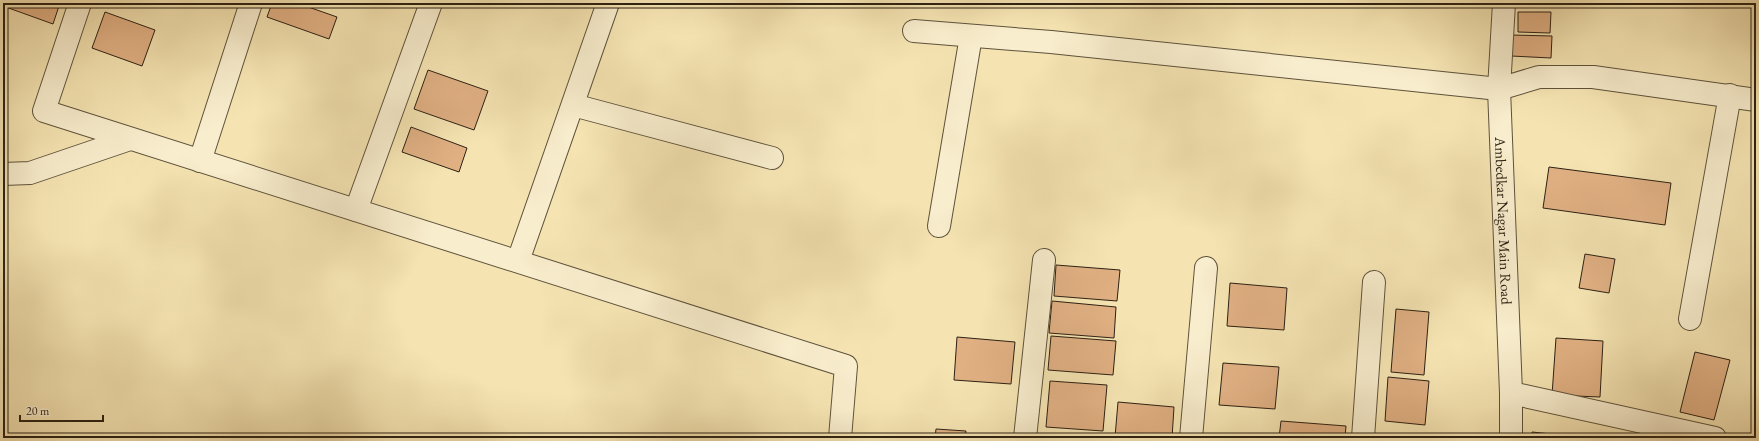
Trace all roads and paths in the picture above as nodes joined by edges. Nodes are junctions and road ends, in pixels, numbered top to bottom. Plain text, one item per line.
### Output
1 (80, 3) edge
2 (251, 3) edge
3 (430, 3) edge
4 (608, 3) edge
5 (1504, 3) edge
6 (914, 31) dead end
7 (971, 36) junction
8 (1499, 89) junction
9 (1730, 95) junction
10 (1756, 100) edge
11 (572, 105) junction
12 (130, 139) junction
13 (772, 158) dead end
14 (200, 161) junction
15 (3, 174) edge
16 (356, 210) junction
17 (939, 226) dead end
18 (1044, 260) dead end
19 (518, 262) junction
20 (1206, 268) dead end
21 (1374, 282) dead end
22 (1690, 319) dead end
23 (1511, 393) junction
24 (840, 438) edge
25 (1025, 438) edge
26 (1191, 438) edge
27 (1363, 438) edge
28 (1511, 438) edge
29 (1715, 438) edge

1 - 12 street
2 - 14 street
3 - 16 street
4 - 11 street
5 - 8 street, Ambedkar Nagar Main Road
6 - 7 street
7 - 8 street
7 - 17 street
8 - 9 street
8 - 23 street, Ambedkar Nagar Main Road
9 - 10 street
9 - 22 street
11 - 13 street
11 - 19 street
12 - 14 street
12 - 15 street
14 - 16 street
16 - 19 street
18 - 25 street
19 - 24 street
20 - 26 street
21 - 27 street
23 - 28 street, Ambedkar Nagar Main Road
23 - 29 street

